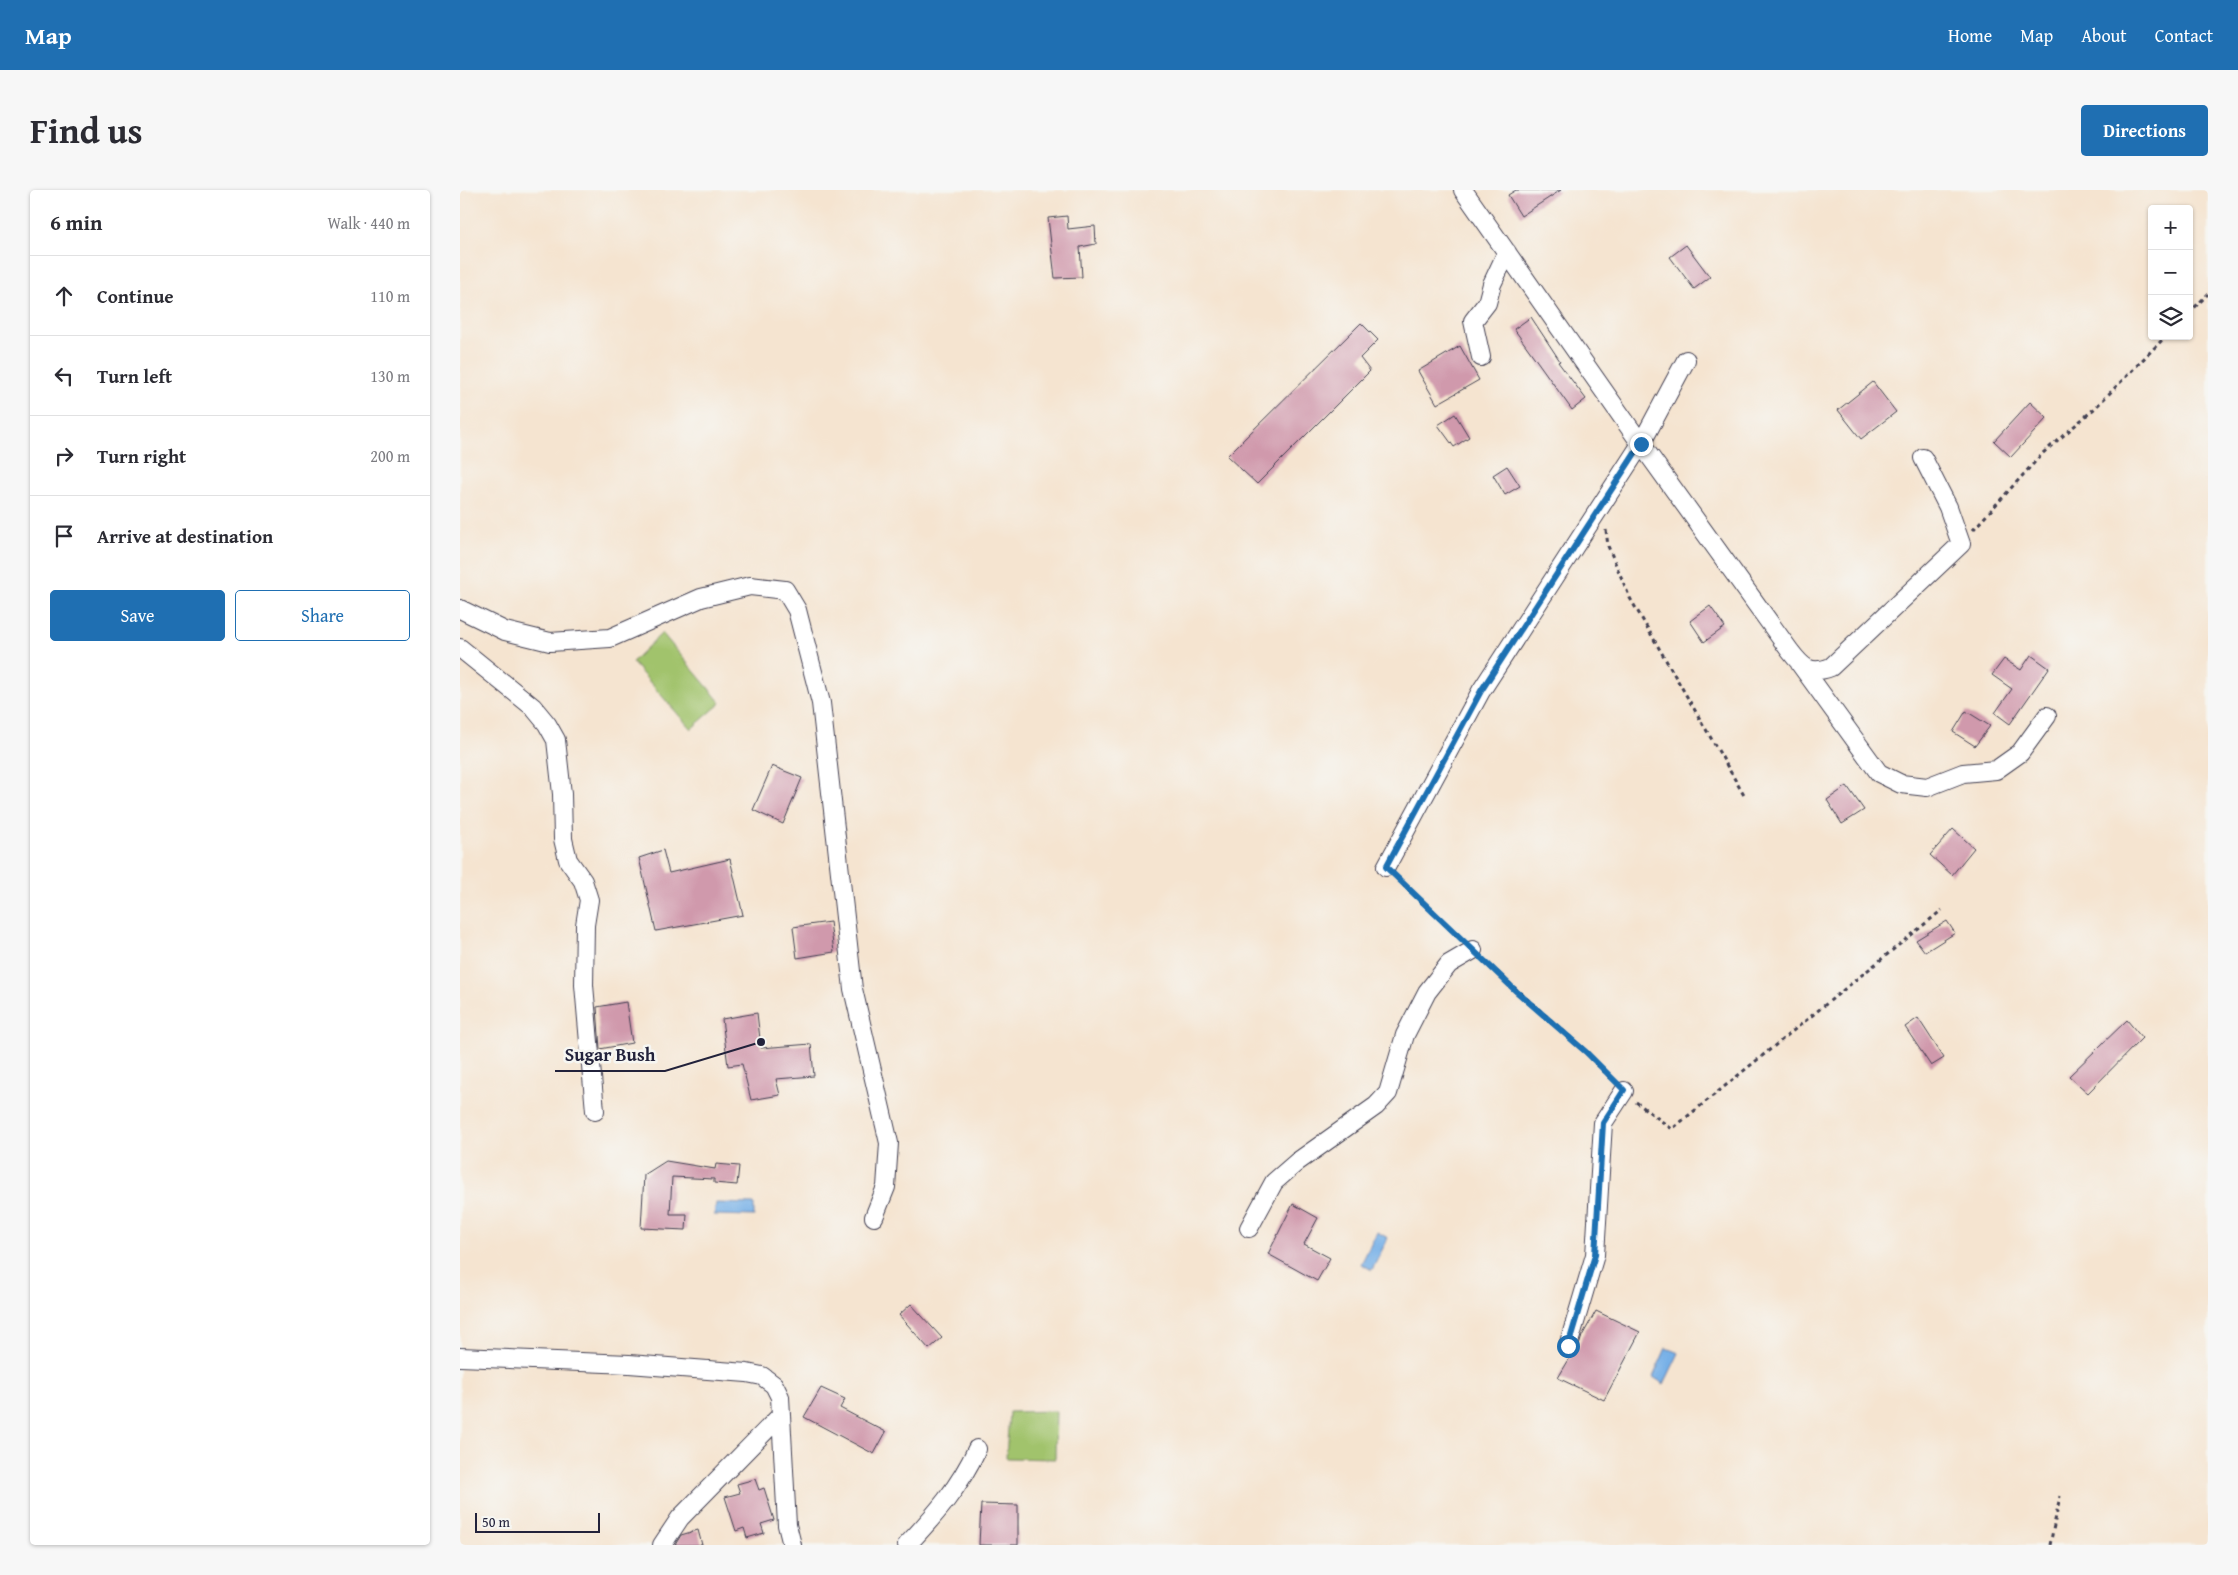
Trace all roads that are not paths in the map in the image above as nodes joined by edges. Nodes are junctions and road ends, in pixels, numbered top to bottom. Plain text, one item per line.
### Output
1 (1463, 190) edge
2 (1507, 252) junction
3 (1481, 356) dead end
4 (1686, 360) dead end
5 (1641, 444) junction
6 (1924, 458) dead end
7 (460, 609) edge
8 (460, 648) edge
9 (1798, 661) junction
10 (2048, 716) dead end
11 (1386, 867) road end
12 (1472, 950) road end
13 (1624, 1090) road end
14 (595, 1111) dead end
15 (874, 1217) dead end
16 (1249, 1228) dead end
17 (1568, 1346) dead end
18 (460, 1357) edge
19 (782, 1415) junction
20 (977, 1449) dead end
21 (662, 1545) edge
22 (792, 1545) edge
23 (907, 1545) edge

1 - 2 street
2 - 3 street
2 - 5 street
4 - 5 street
5 - 9 street
5 - 11 street
6 - 9 street
7 - 15 street
8 - 14 street
9 - 10 street
12 - 16 street
13 - 17 street
18 - 19 street
19 - 21 street
19 - 22 street
20 - 23 street

